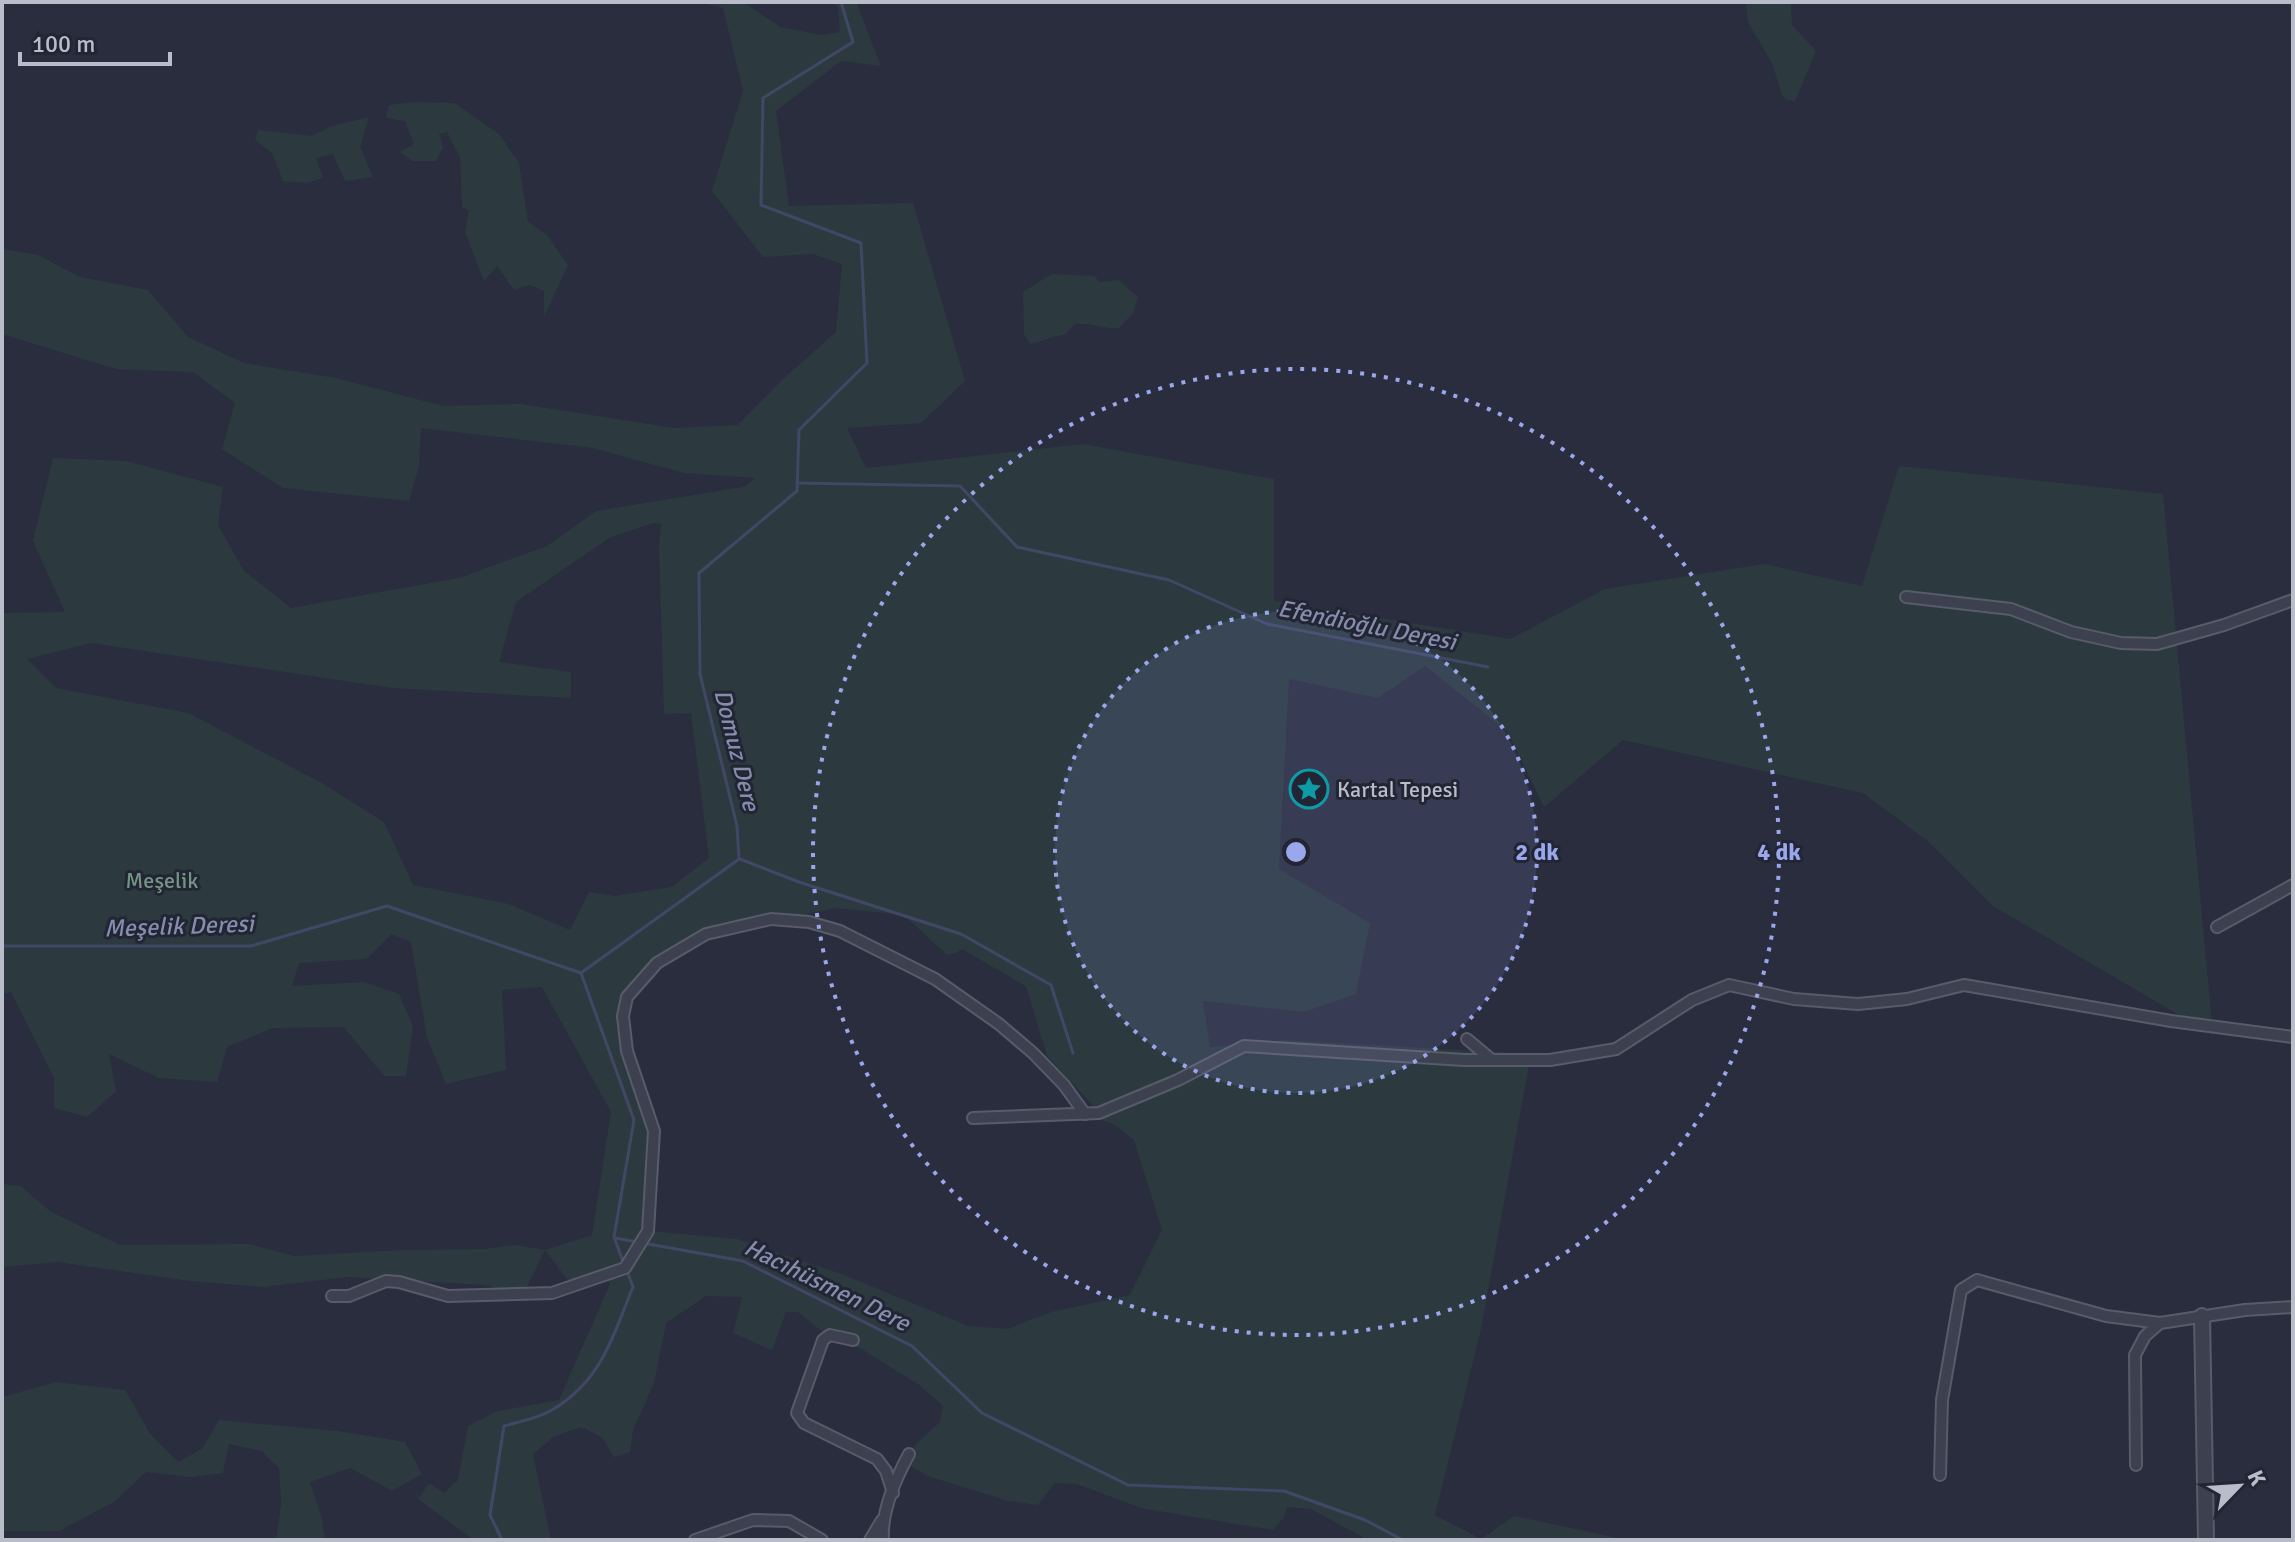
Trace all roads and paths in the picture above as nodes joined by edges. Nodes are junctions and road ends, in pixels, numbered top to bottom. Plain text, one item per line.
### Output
1 (1906, 597) dead end
2 (2293, 600) edge
3 (2293, 885) edge
4 (2217, 927) dead end
5 (2293, 1037) edge
6 (1467, 1039) dead end
7 (1492, 1060) junction
8 (1085, 1114) junction
9 (973, 1118) dead end
10 (332, 1296) dead end
11 (2293, 1307) edge
12 (2202, 1316) junction
13 (2160, 1323) junction
14 (853, 1340) dead end
15 (909, 1454) dead end
16 (2136, 1465) dead end
17 (1940, 1475) dead end
18 (893, 1493) junction
19 (887, 1511) junction
20 (695, 1540) edge
21 (822, 1540) edge
22 (870, 1540) edge
23 (883, 1540) edge
24 (2206, 1540) edge

1 - 2 street
3 - 4 street
5 - 7 street
6 - 7 street
7 - 8 street
8 - 9 street
8 - 10 street
11 - 12 street
12 - 13 street
12 - 24 street
13 - 16 street
13 - 17 street
14 - 18 street
15 - 18 street
18 - 19 street
19 - 22 street
19 - 23 street
20 - 21 street

